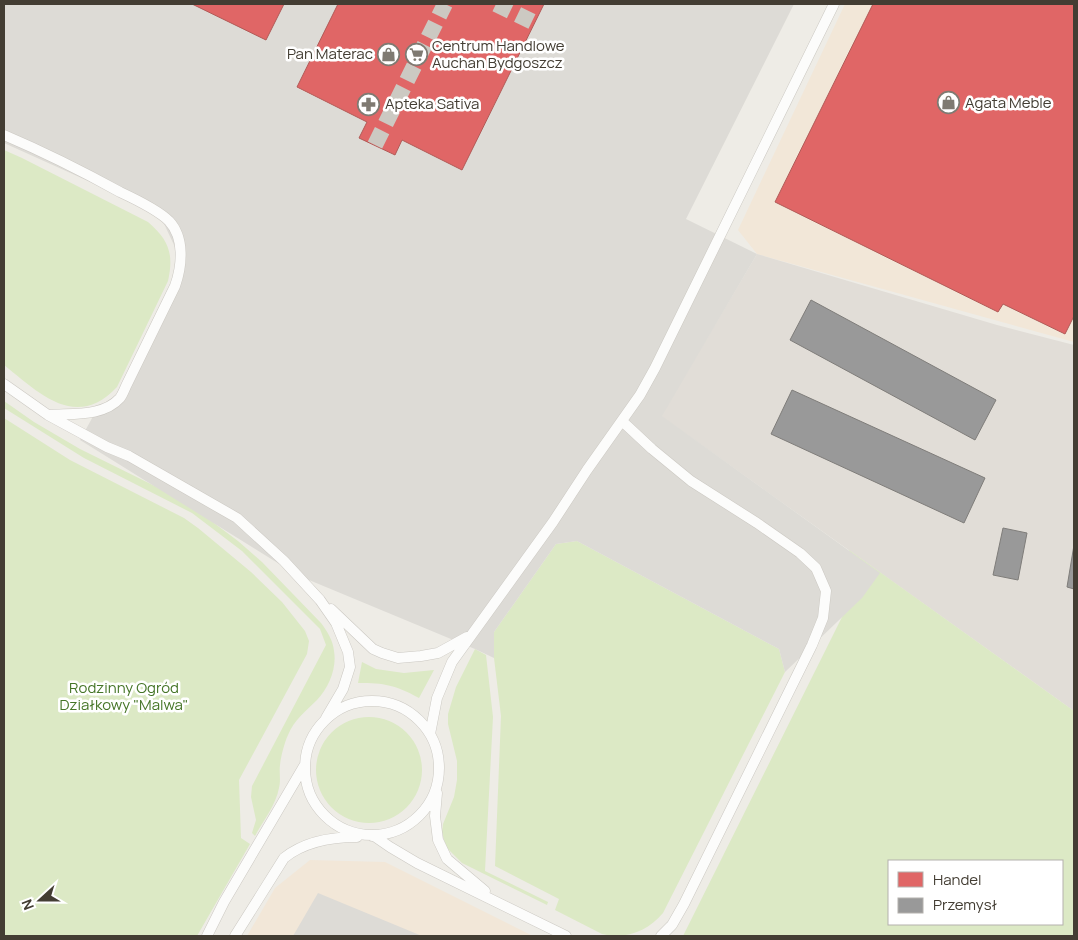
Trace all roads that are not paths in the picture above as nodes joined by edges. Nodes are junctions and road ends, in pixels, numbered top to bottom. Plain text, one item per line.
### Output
1 (834, 4) edge
2 (4, 135) edge
3 (4, 384) edge
4 (48, 415) junction
5 (622, 421) junction
6 (297, 575) junction
7 (471, 635) junction
8 (326, 718) junction
9 (430, 734) junction
10 (304, 766) junction
11 (438, 786) junction
12 (374, 836) junction
13 (497, 901) junction
14 (207, 936) edge
15 (235, 936) edge
16 (566, 936) edge
17 (660, 936) edge

1 - 5 lane
2 - 4 lane
3 - 4 lane
4 - 6 lane
5 - 7 lane
5 - 17 lane
6 - 7 lane
6 - 8 lane
7 - 9 lane
8 - 9 lane
8 - 10 lane
9 - 11 lane
10 - 12 lane
10 - 14 lane
11 - 12 lane
11 - 13 lane
12 - 13 lane
12 - 15 lane
13 - 16 lane

